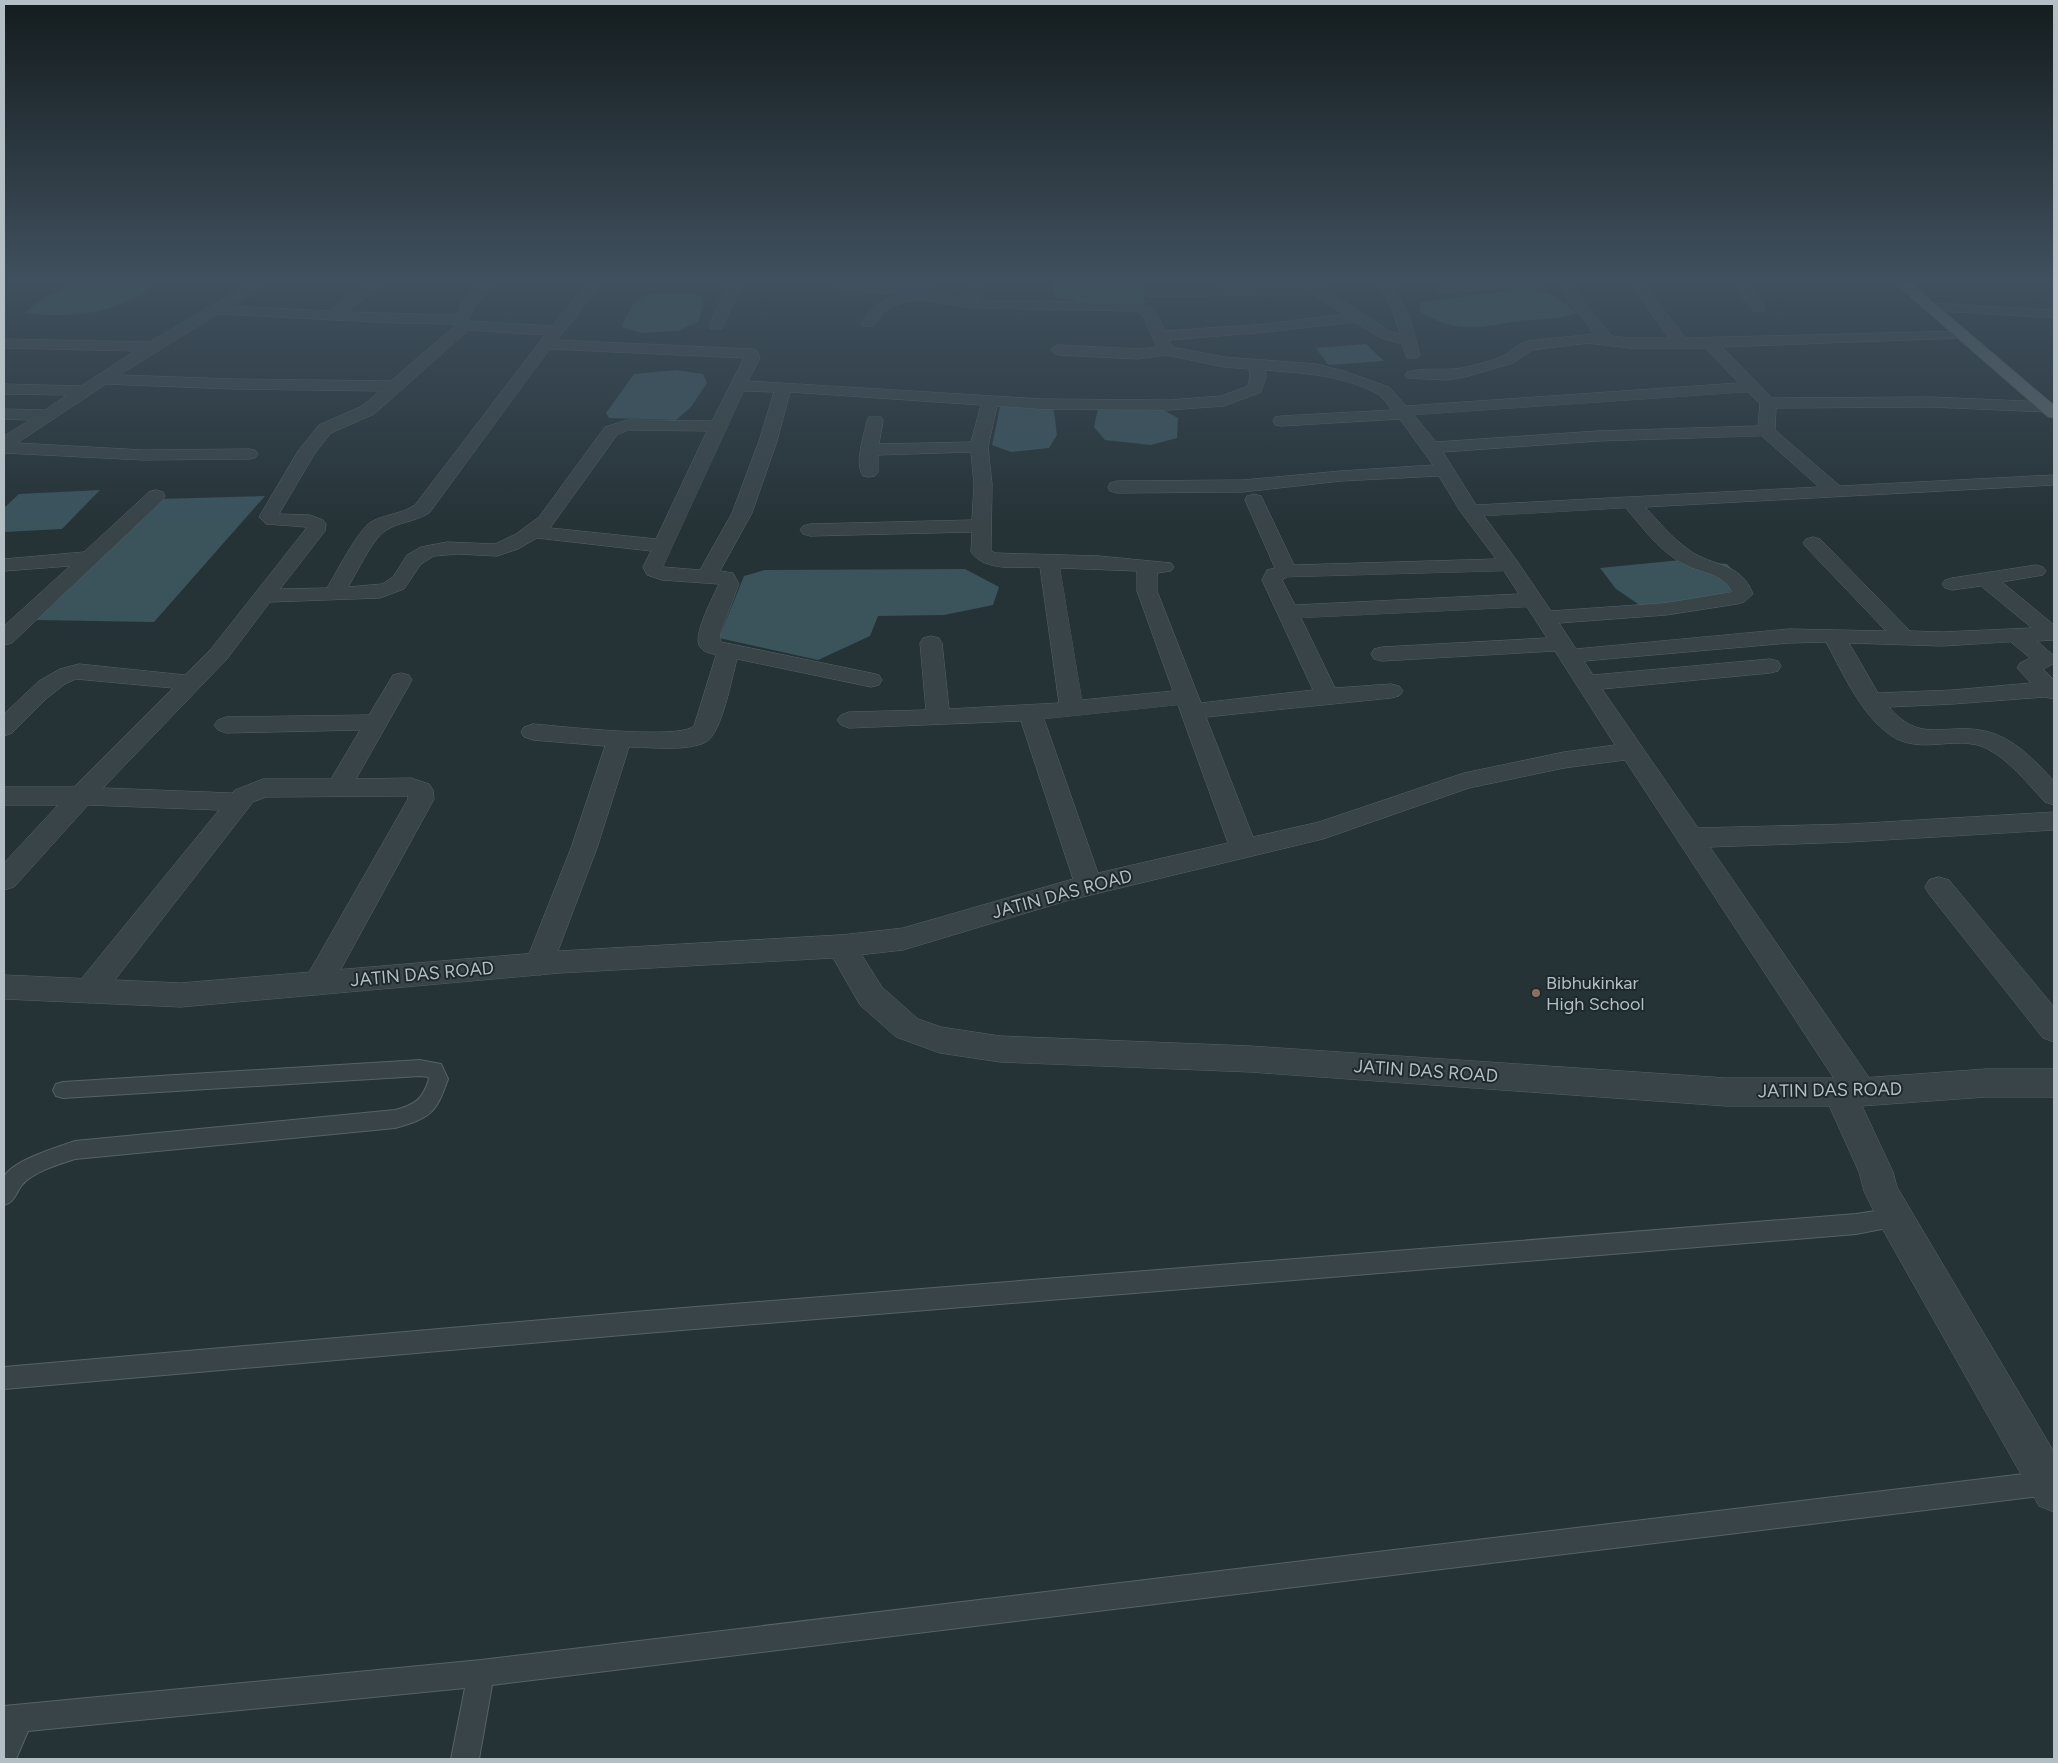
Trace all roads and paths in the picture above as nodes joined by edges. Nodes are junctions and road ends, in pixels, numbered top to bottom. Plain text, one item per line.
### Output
1 (128, 362) edge
2 (421, 362) edge
3 (532, 362) edge
4 (750, 362) edge
5 (1228, 362) edge
6 (1414, 362) edge
7 (1499, 362) edge
8 (1727, 362) edge
9 (1994, 362) edge
10 (1256, 364) junction
11 (1413, 375) junction
12 (101, 379) junction
13 (396, 386) junction
14 (739, 386) junction
15 (1750, 386) junction
16 (783, 387) junction
17 (4, 389) edge
18 (1383, 390) junction
19 (83, 391) junction
20 (990, 400) junction
21 (1768, 404) junction
22 (2051, 410) edge
23 (1404, 413) junction
24 (4, 414) edge
25 (48, 415) junction
26 (875, 421) dead end
27 (1281, 421) dead end
28 (718, 426) junction
29 (1766, 431) junction
30 (4, 446) edge
31 (979, 447) junction
32 (1431, 448) junction
33 (869, 450) junction
34 (249, 454) dead end
35 (1444, 470) junction
36 (869, 472) dead end
37 (2054, 480) edge
38 (1117, 487) dead end
39 (1835, 491) junction
40 (156, 496) dead end
41 (1254, 500) dead end
42 (1631, 504) junction
43 (1470, 512) junction
44 (982, 526) junction
45 (810, 530) dead end
46 (533, 532) junction
47 (1813, 543) dead end
48 (663, 546) junction
49 (90, 558) junction
50 (1050, 561) junction
51 (1510, 564) junction
52 (4, 565) edge
53 (1287, 571) junction
54 (2036, 571) dead end
55 (708, 576) junction
56 (1987, 580) junction
57 (1952, 584) dead end
58 (333, 594) junction
59 (266, 596) junction
60 (1539, 609) junction
61 (1287, 612) junction
62 (2053, 634) edge
63 (1834, 636) junction
64 (2015, 636) junction
65 (4, 638) edge
66 (1904, 638) junction
67 (931, 643) dead end
68 (1565, 650) junction
69 (728, 652) junction
70 (1382, 654) dead end
71 (1770, 666) dead end
72 (401, 680) dead end
73 (871, 680) dead end
74 (191, 683) junction
75 (1586, 683) junction
76 (1391, 691) dead end
77 (2052, 691) edge
78 (1327, 696) junction
79 (1871, 700) junction
80 (1191, 704) junction
81 (1072, 709) junction
82 (1030, 713) junction
83 (938, 717) junction
84 (849, 720) dead end
85 (377, 722) junction
86 (226, 725) dead end
87 (4, 728) edge
88 (533, 732) dead end
89 (618, 739) junction
90 (1631, 751) junction
91 (339, 787) junction
92 (4, 796) edge
93 (81, 796) junction
94 (2054, 796) edge
95 (238, 802) junction
96 (2054, 821) edge
97 (1689, 838) junction
98 (1244, 849) junction
99 (4, 880) edge
100 (1089, 886) junction
101 (1939, 887) dead end
102 (841, 946) junction
103 (540, 964) junction
104 (318, 983) junction
105 (4, 987) edge
106 (89, 991) junction
107 (2054, 1029) edge
108 (2054, 1083) edge
109 (63, 1090) dead end
110 (1850, 1092) junction
111 (4, 1196) edge
112 (1895, 1218) junction
113 (4, 1378) edge
114 (2052, 1487) edge
115 (481, 1673) junction
116 (11, 1720) edge
117 (4, 1755) edge
118 (465, 1759) edge

1 - 12 street
2 - 13 street
3 - 58 street
4 - 14 street
5 - 10 street
6 - 11 street
7 - 11 street
8 - 15 street
9 - 22 main road
10 - 18 street
10 - 20 street
11 - 18 street
12 - 13 street
12 - 19 street
13 - 59 street
14 - 16 street
14 - 28 street
15 - 21 street
15 - 23 street
16 - 20 street
16 - 55 street
17 - 19 street
18 - 23 street
19 - 25 street
20 - 31 street
21 - 22 street
21 - 29 street
23 - 27 street
23 - 32 street
24 - 25 street
25 - 30 street
26 - 33 street
28 - 46 street
28 - 48 street
29 - 32 street
29 - 39 street
30 - 34 street
31 - 33 street
31 - 44 street
32 - 35 street
33 - 36 street
35 - 38 street
35 - 43 street
37 - 39 street
39 - 42 street
40 - 49 street
41 - 53 street
42 - 43 street
42 - 60 street
43 - 51 street
44 - 45 street
44 - 50 street
46 - 48 street
46 - 58 street
47 - 66 street
48 - 55 street
49 - 52 street
49 - 65 street
50 - 80 street
50 - 81 street
51 - 53 street
51 - 60 street
53 - 61 street
54 - 56 street
55 - 69 street
56 - 57 street
56 - 62 street
58 - 59 street
59 - 74 street
60 - 61 street
60 - 68 street
61 - 78 street
62 - 64 street
63 - 66 street
63 - 68 street
63 - 79 street
64 - 66 street
64 - 77 street
67 - 83 street
68 - 70 street
68 - 75 street
69 - 73 street
69 - 89 street
71 - 75 street
72 - 85 street
74 - 87 street
74 - 93 street
75 - 90 street
76 - 78 street
77 - 79 street
78 - 80 street
79 - 94 street
80 - 81 street
80 - 98 street
81 - 82 street
82 - 83 street
82 - 100 street
83 - 84 street
85 - 86 street
85 - 91 street
88 - 89 street
89 - 103 street
90 - 97 street
90 - 98 street, JATIN DAS ROAD
91 - 95 street
91 - 104 street
92 - 93 street
93 - 95 street
93 - 99 street
95 - 106 street
96 - 97 street
97 - 110 street
98 - 100 street, JATIN DAS ROAD
100 - 102 street, JATIN DAS ROAD
101 - 107 street
102 - 103 street, JATIN DAS ROAD
102 - 110 street, JATIN DAS ROAD
103 - 104 street, JATIN DAS ROAD
104 - 106 street, JATIN DAS ROAD
105 - 106 street, JATIN DAS ROAD
108 - 110 street, JATIN DAS ROAD
109 - 111 lane
110 - 112 street
112 - 113 lane
112 - 114 street
114 - 115 lane
115 - 116 lane
115 - 118 lane
116 - 117 lane

